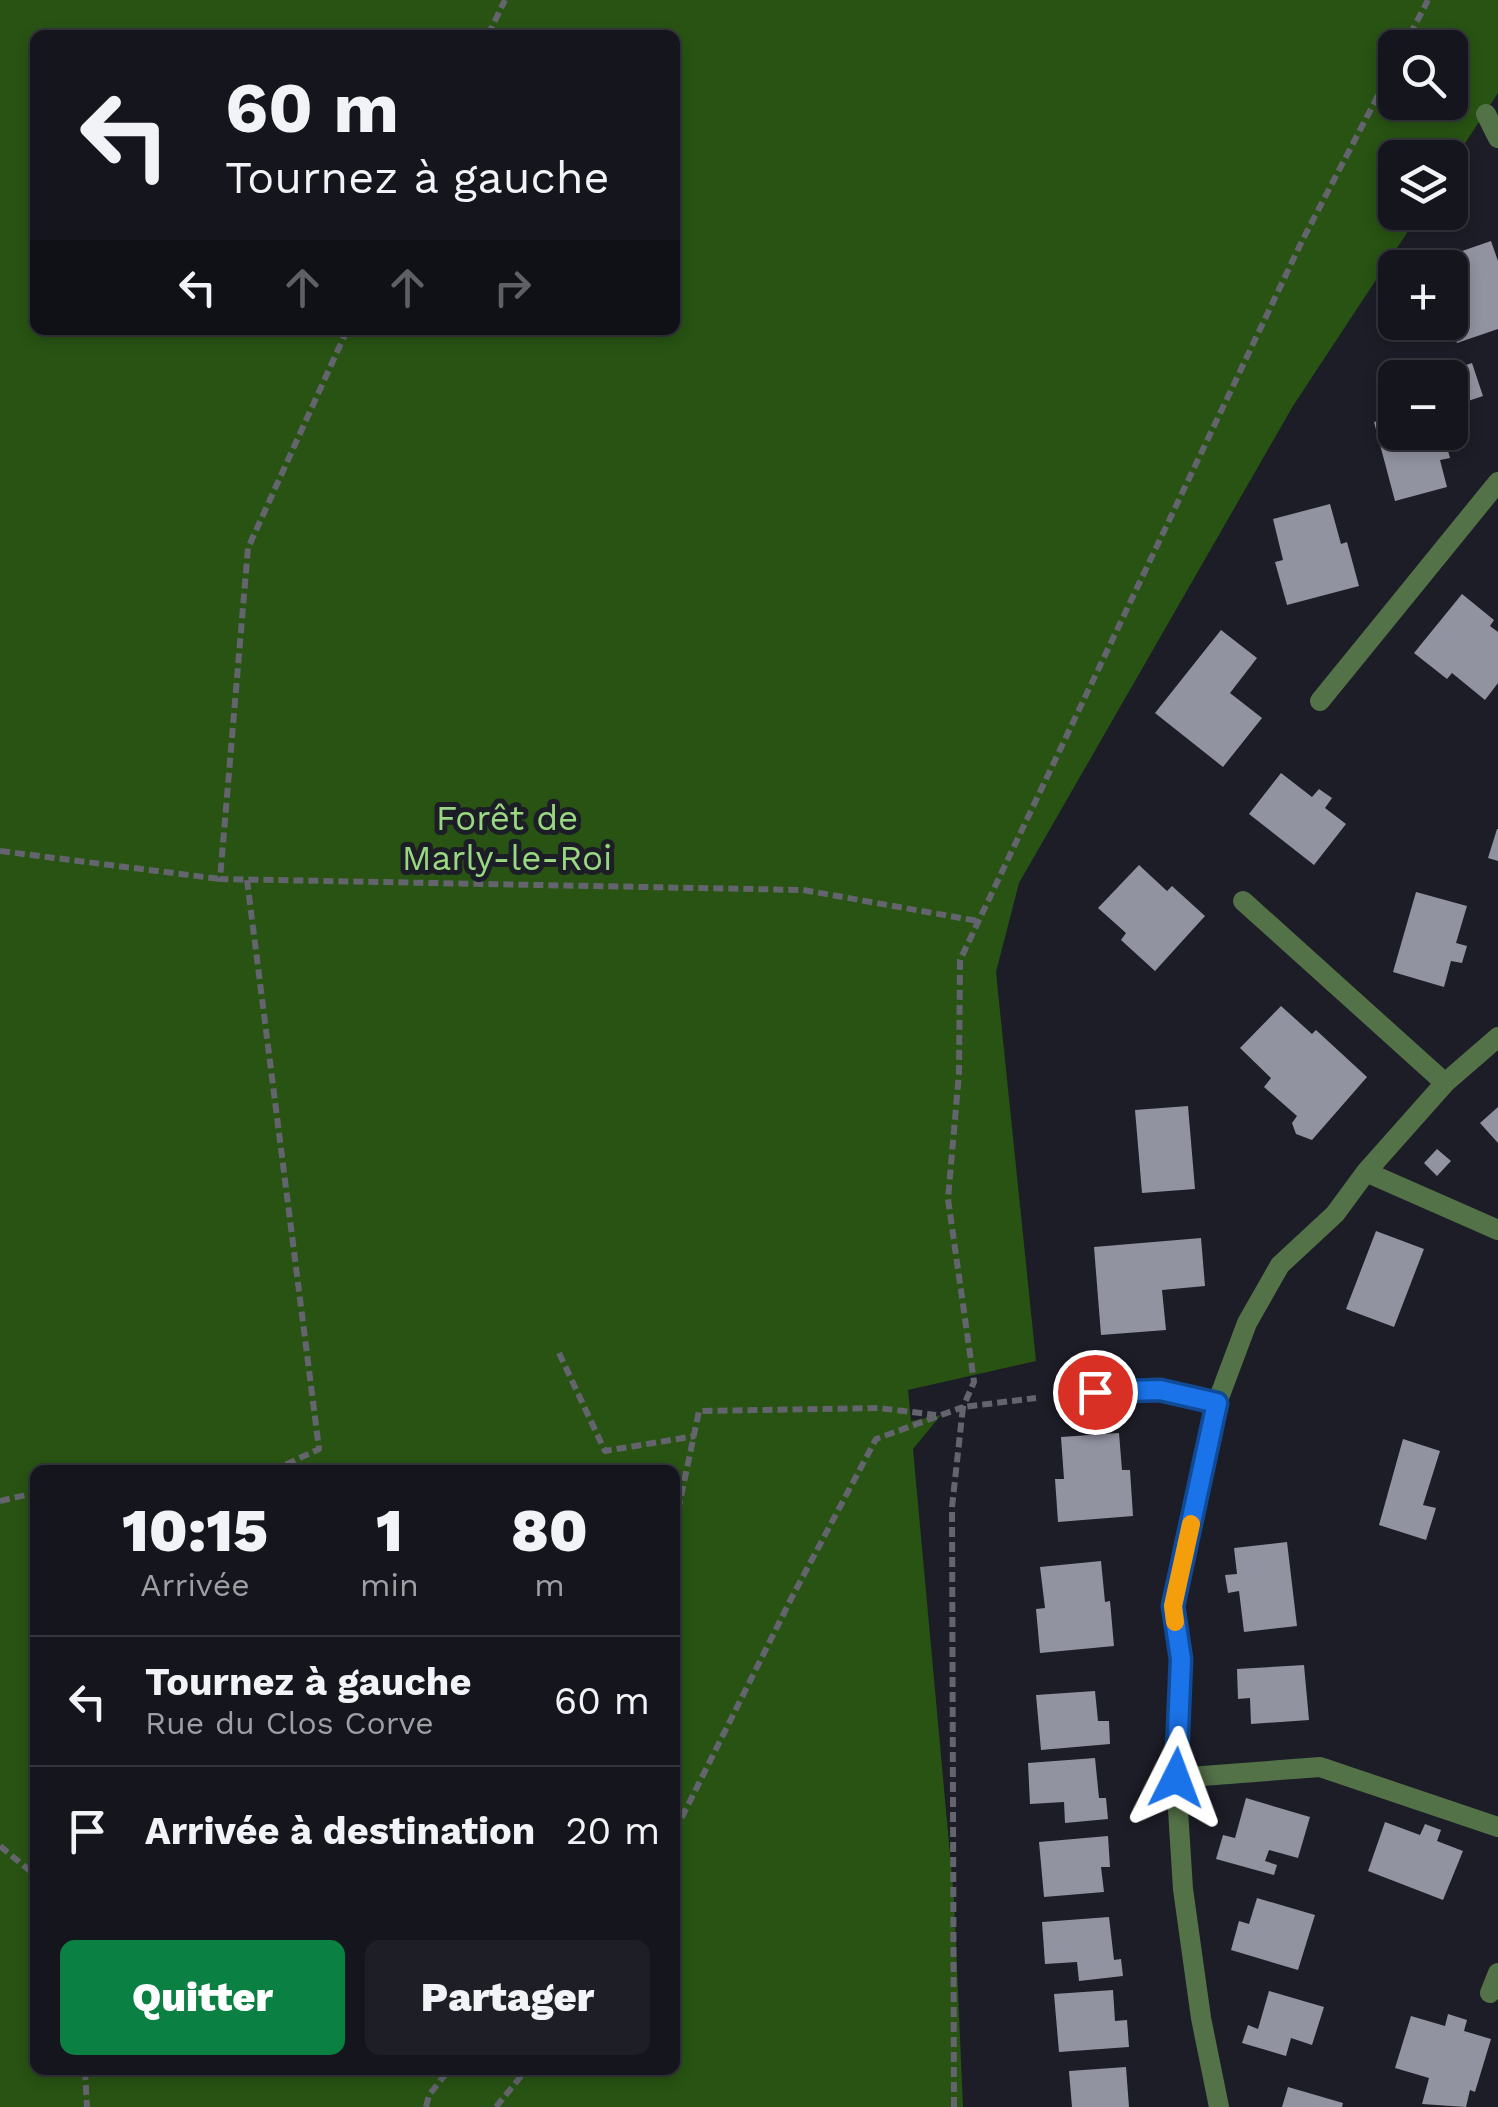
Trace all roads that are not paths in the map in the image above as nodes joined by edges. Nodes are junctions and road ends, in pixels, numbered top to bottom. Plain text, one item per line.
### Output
1 (1486, 114) dead end
2 (1498, 138) edge
3 (1498, 482) edge
4 (1320, 701) dead end
5 (1244, 901) dead end
6 (1498, 1037) edge
7 (1446, 1083) junction
8 (1366, 1172) junction
9 (1498, 1230) edge
10 (1062, 1394) road end
11 (1217, 1403) junction
12 (1176, 1778) junction
13 (1498, 1826) edge
14 (1219, 2107) edge

1 - 2 street
3 - 4 street
5 - 7 street
6 - 7 street
7 - 8 street
8 - 9 street
8 - 11 street
10 - 11 street
11 - 12 street
12 - 13 street
12 - 14 street

